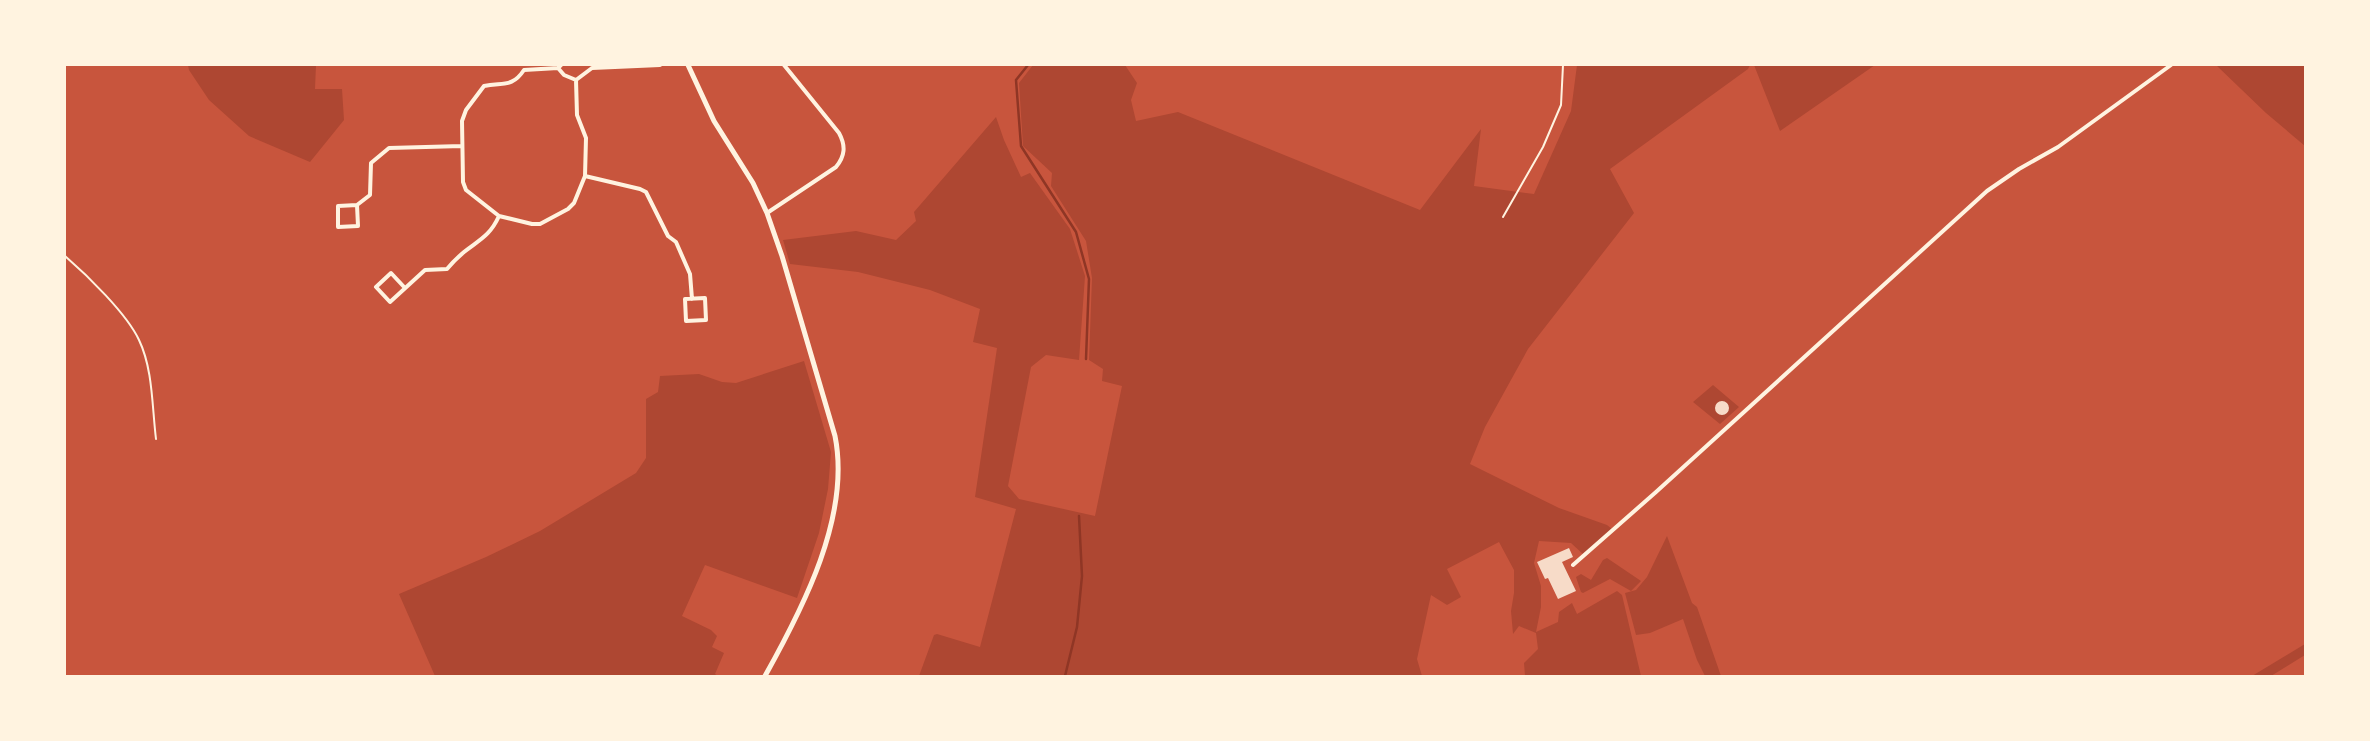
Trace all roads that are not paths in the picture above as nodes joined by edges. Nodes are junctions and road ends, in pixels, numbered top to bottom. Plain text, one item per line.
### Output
1 (660, 65) edge
2 (688, 65) edge
3 (784, 65) edge
4 (2171, 65) edge
5 (560, 67) edge
6 (591, 67) edge
7 (576, 80) junction
8 (462, 146) junction
9 (585, 176) junction
10 (357, 205) junction
11 (767, 213) junction
12 (499, 216) junction
13 (65, 256) edge
14 (405, 288) junction
15 (692, 299) junction
16 (156, 439) dead end
17 (1573, 566) dead end
18 (765, 676) edge

1 - 6 street
2 - 11 street
3 - 11 street
4 - 17 street
5 - 7 street
5 - 8 street
6 - 7 street
7 - 9 street
8 - 10 street
8 - 12 street
9 - 12 street
9 - 15 street
10 - 10 street
11 - 18 street
12 - 14 street
13 - 16 lane
14 - 14 street
15 - 15 street

